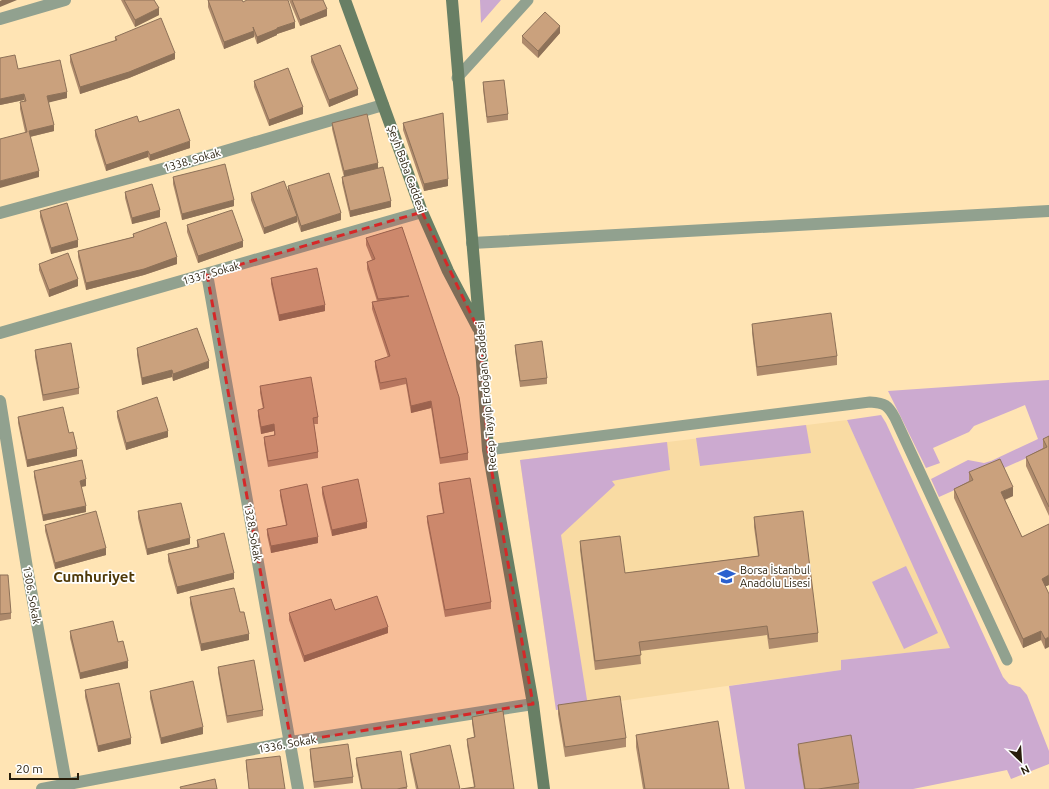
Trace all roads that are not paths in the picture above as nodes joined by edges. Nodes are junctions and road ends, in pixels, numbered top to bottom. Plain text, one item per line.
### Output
1 (65, 0) edge
2 (345, 0) edge
3 (452, 0) edge
4 (528, 0) edge
5 (0, 19) edge
6 (457, 78) junction
7 (383, 105) junction
8 (1049, 211) edge
9 (422, 212) junction
10 (0, 213) edge
11 (472, 243) junction
12 (207, 274) junction
13 (0, 333) edge
14 (480, 333) junction
15 (0, 401) edge
16 (488, 450) junction
17 (1007, 660) dead end
18 (533, 704) junction
19 (291, 742) junction
20 (67, 787) edge
21 (42, 789) edge
22 (298, 789) edge
23 (544, 789) edge

1 - 5 street
2 - 7 street, Şeyh Baba Caddesi
3 - 6 street, Recep Tayyip Erdoğan Caddesi
4 - 6 lane
6 - 11 street, Recep Tayyip Erdoğan Caddesi
7 - 9 street, Şeyh Baba Caddesi
7 - 10 street, 1338. Sokak
8 - 11 street
9 - 12 street, 1337. Sokak
9 - 14 street, Şeyh Baba Caddesi
11 - 14 street, Recep Tayyip Erdoğan Caddesi
12 - 13 street, 1337. Sokak
12 - 19 street, 1328. Sokak
14 - 16 street, Recep Tayyip Erdoğan Caddesi
15 - 20 street, 1306. Sokak
16 - 17 lane
16 - 18 street, Recep Tayyip Erdoğan Caddesi
18 - 19 street, 1336. Sokak
18 - 23 street, Recep Tayyip Erdoğan Caddesi
19 - 20 street, 1336. Sokak
19 - 22 street, 1328. Sokak
20 - 21 street, 1336. Sokak

